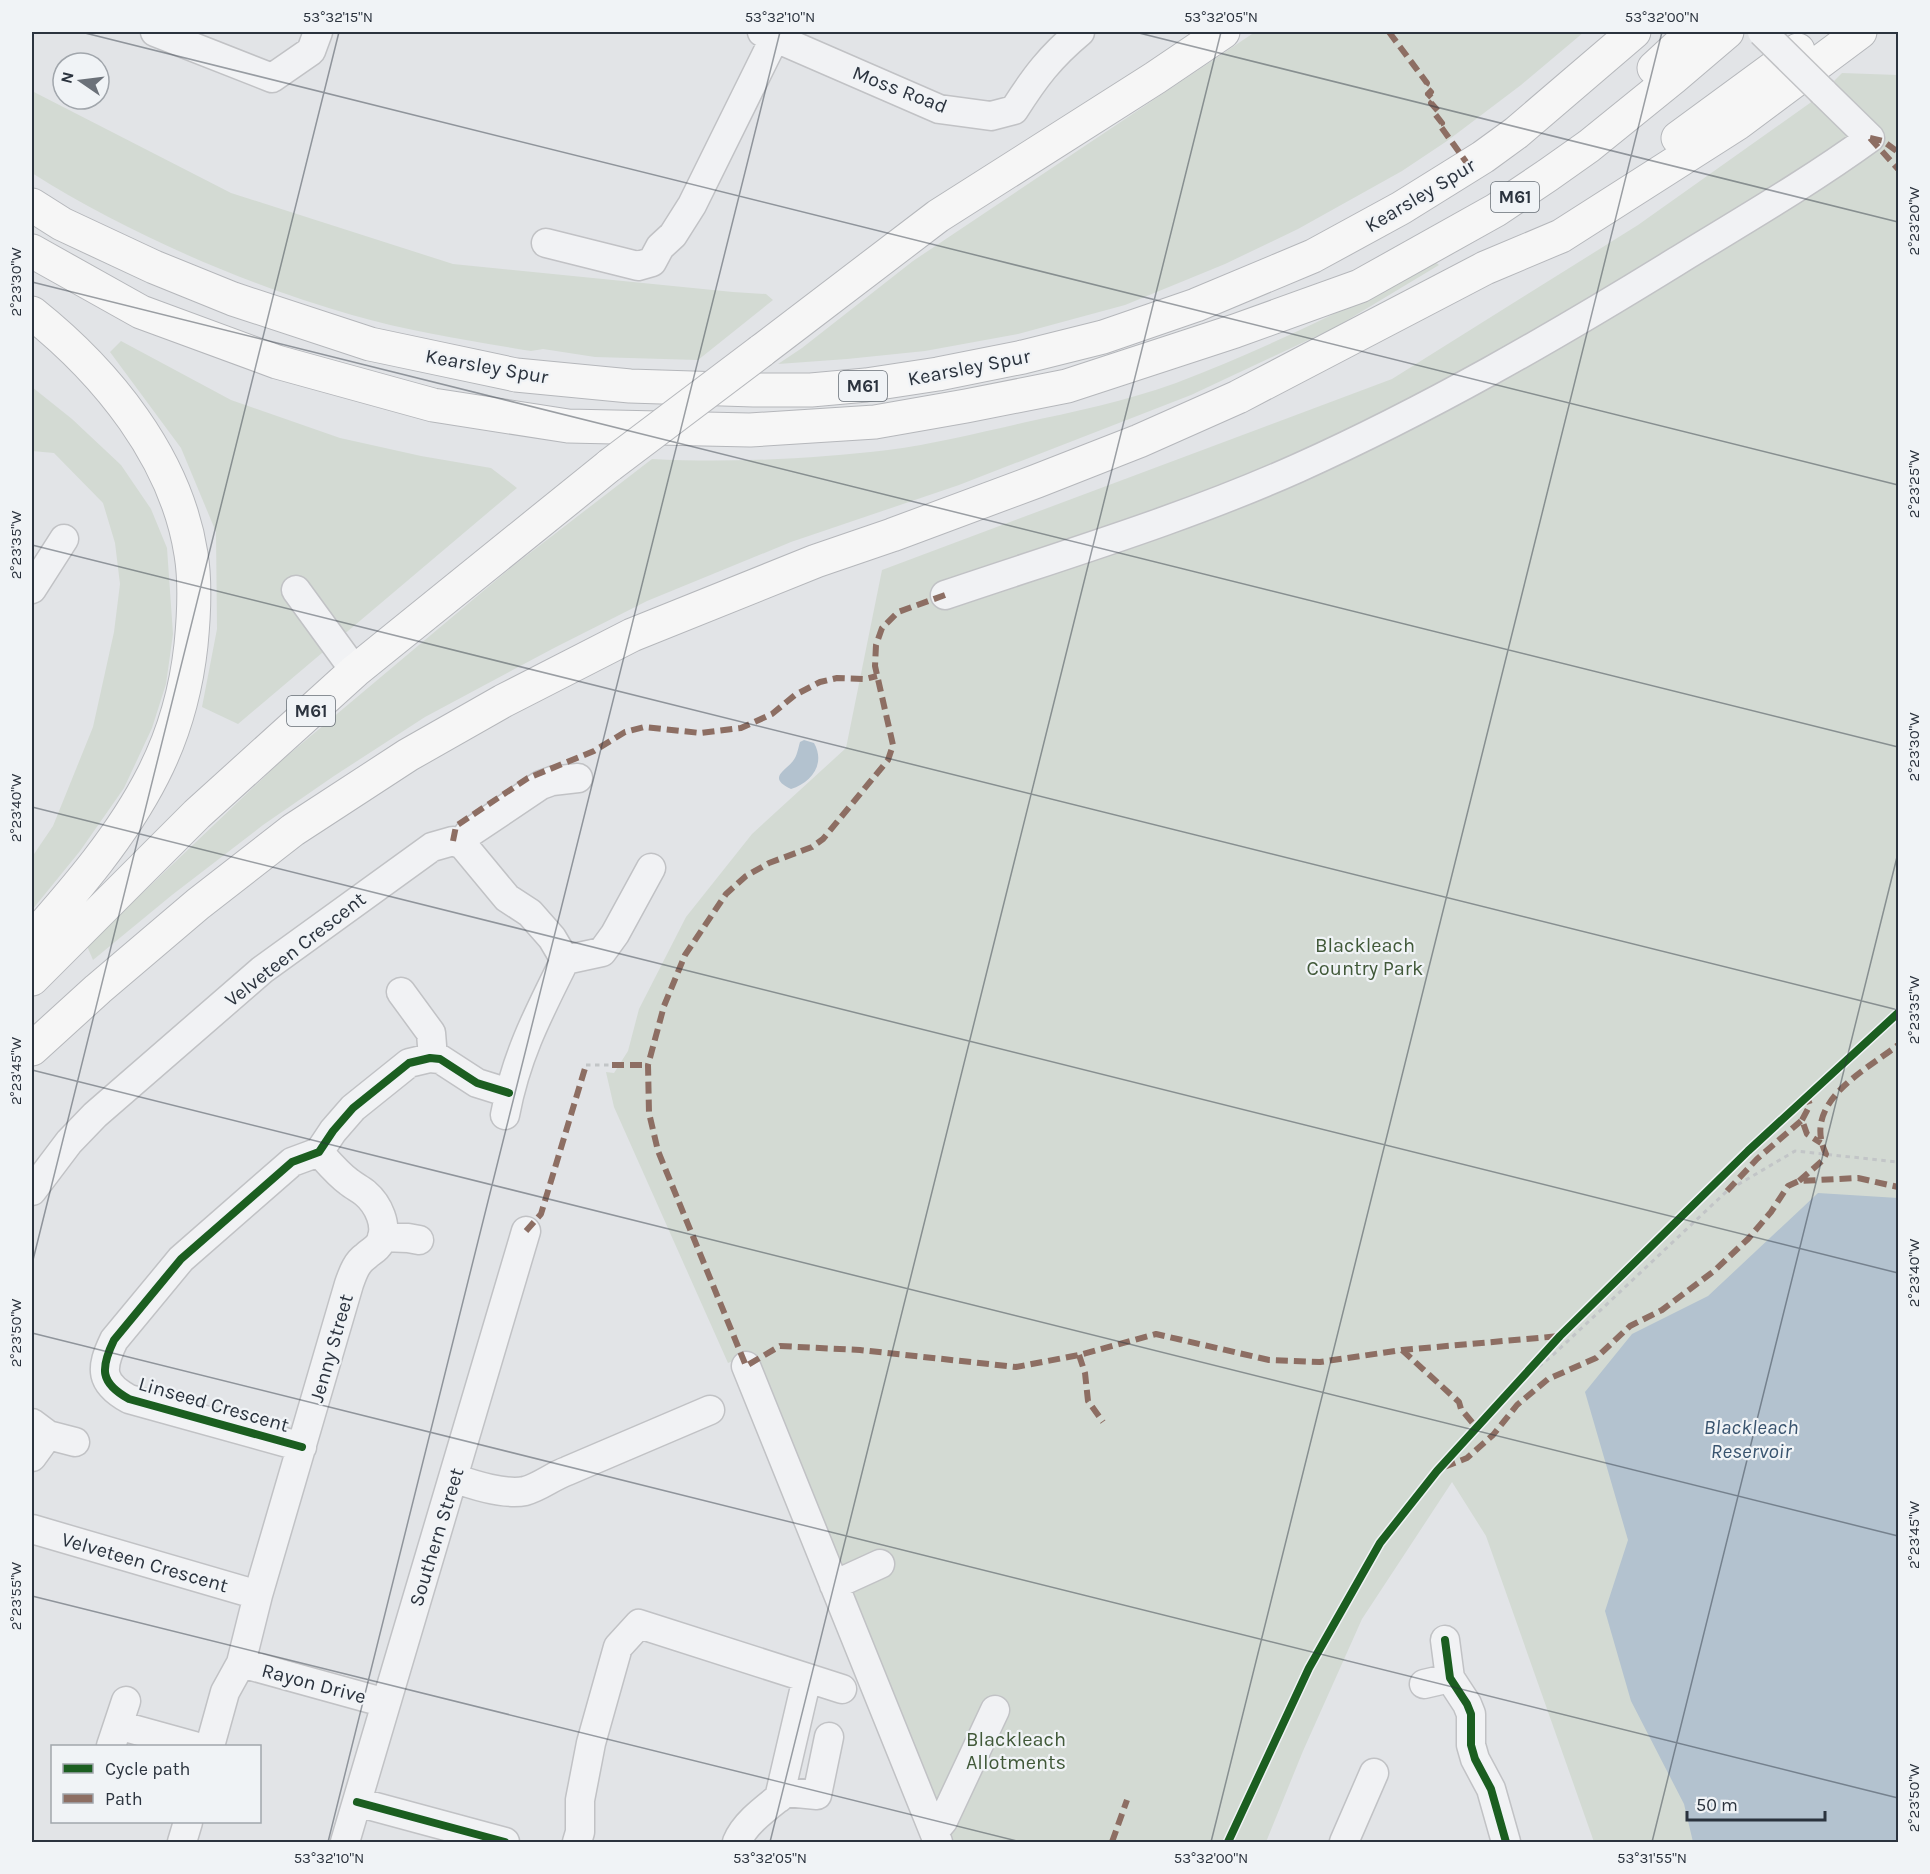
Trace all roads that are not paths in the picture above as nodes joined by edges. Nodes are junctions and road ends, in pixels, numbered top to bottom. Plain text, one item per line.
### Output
1 (155, 32) edge
2 (318, 32) edge
3 (1080, 32) edge
4 (1223, 32) edge
5 (1634, 32) edge
6 (1693, 32) edge
7 (1727, 32) edge
8 (1762, 32) edge
9 (1823, 32) edge
10 (1860, 32) edge
11 (768, 34) edge
12 (32, 205) edge
13 (546, 243) dead end
14 (32, 252) edge
15 (1485, 268) junction
16 (32, 313) edge
17 (1274, 316) junction
18 (64, 539) dead end
19 (32, 589) edge
20 (296, 590) dead end
21 (945, 595) dead end
22 (355, 670) junction
23 (578, 778) dead end
24 (463, 845) junction
25 (651, 868) dead end
26 (32, 939) edge
27 (565, 960) junction
28 (32, 979) edge
29 (401, 992) dead end
30 (32, 1049) edge
31 (433, 1058) junction
32 (319, 1152) junction
33 (32, 1191) edge
34 (526, 1232) dead end
35 (381, 1237) junction
36 (419, 1240) dead end
37 (746, 1366) dead end
38 (710, 1410) dead end
39 (52, 1433) edge
40 (302, 1447) junction
41 (32, 1457) edge
42 (454, 1478) junction
43 (32, 1529) edge
44 (880, 1564) dead end
45 (834, 1585) junction
46 (258, 1595) junction
47 (1444, 1640) dead end
48 (241, 1663) junction
49 (807, 1678) junction
50 (842, 1689) dead end
51 (386, 1703) junction
52 (995, 1710) dead end
53 (118, 1724) edge
54 (829, 1737) dead end
55 (191, 1745) edge
56 (210, 1745) edge
57 (1374, 1773) dead end
58 (779, 1798) junction
59 (357, 1802) junction
60 (187, 1823) edge
61 (431, 1833) edge
62 (936, 1837) edge
63 (182, 1842) edge
64 (345, 1842) edge
65 (505, 1842) edge
66 (577, 1842) edge
67 (737, 1842) edge
68 (1344, 1842) edge
69 (1506, 1842) edge

1 - 2 street
3 - 11 street, Moss Road
4 - 22 highway, M61, bridge
5 - 12 highway, Kearsley Spur / M61
6 - 17 highway, M61
7 - 17 highway, M61
8 - 21 street, bridge
9 - 15 highway, M61
10 - 15 highway, M61
11 - 13 street
14 - 17 highway, Kearsley Spur / M61
15 - 30 highway, M61
16 - 26 highway
18 - 19 street
20 - 22 street
22 - 28 highway, M61
23 - 24 street
24 - 27 street
24 - 33 street, Velveteen Crescent
25 - 27 street
27 - 31 street
29 - 31 street
31 - 32 street
32 - 35 street
32 - 40 street, Linseed Crescent
34 - 42 street, Southern Street
35 - 36 street
35 - 40 street, Jenny Street
37 - 45 street
38 - 42 street
39 - 41 street
40 - 46 street, Jenny Street
42 - 51 street, Southern Street
43 - 46 street, Velveteen Crescent
44 - 45 street
45 - 62 street
46 - 48 street, Jenny Street
47 - 69 street
48 - 51 street, Rayon Drive
48 - 56 street, Jenny Street
49 - 50 street
49 - 58 street
49 - 66 street
51 - 59 street, Southern Street
52 - 62 street
53 - 55 street
54 - 58 street
57 - 68 street
58 - 67 street
59 - 61 street
59 - 64 street, Southern Street
60 - 63 street
61 - 65 street

